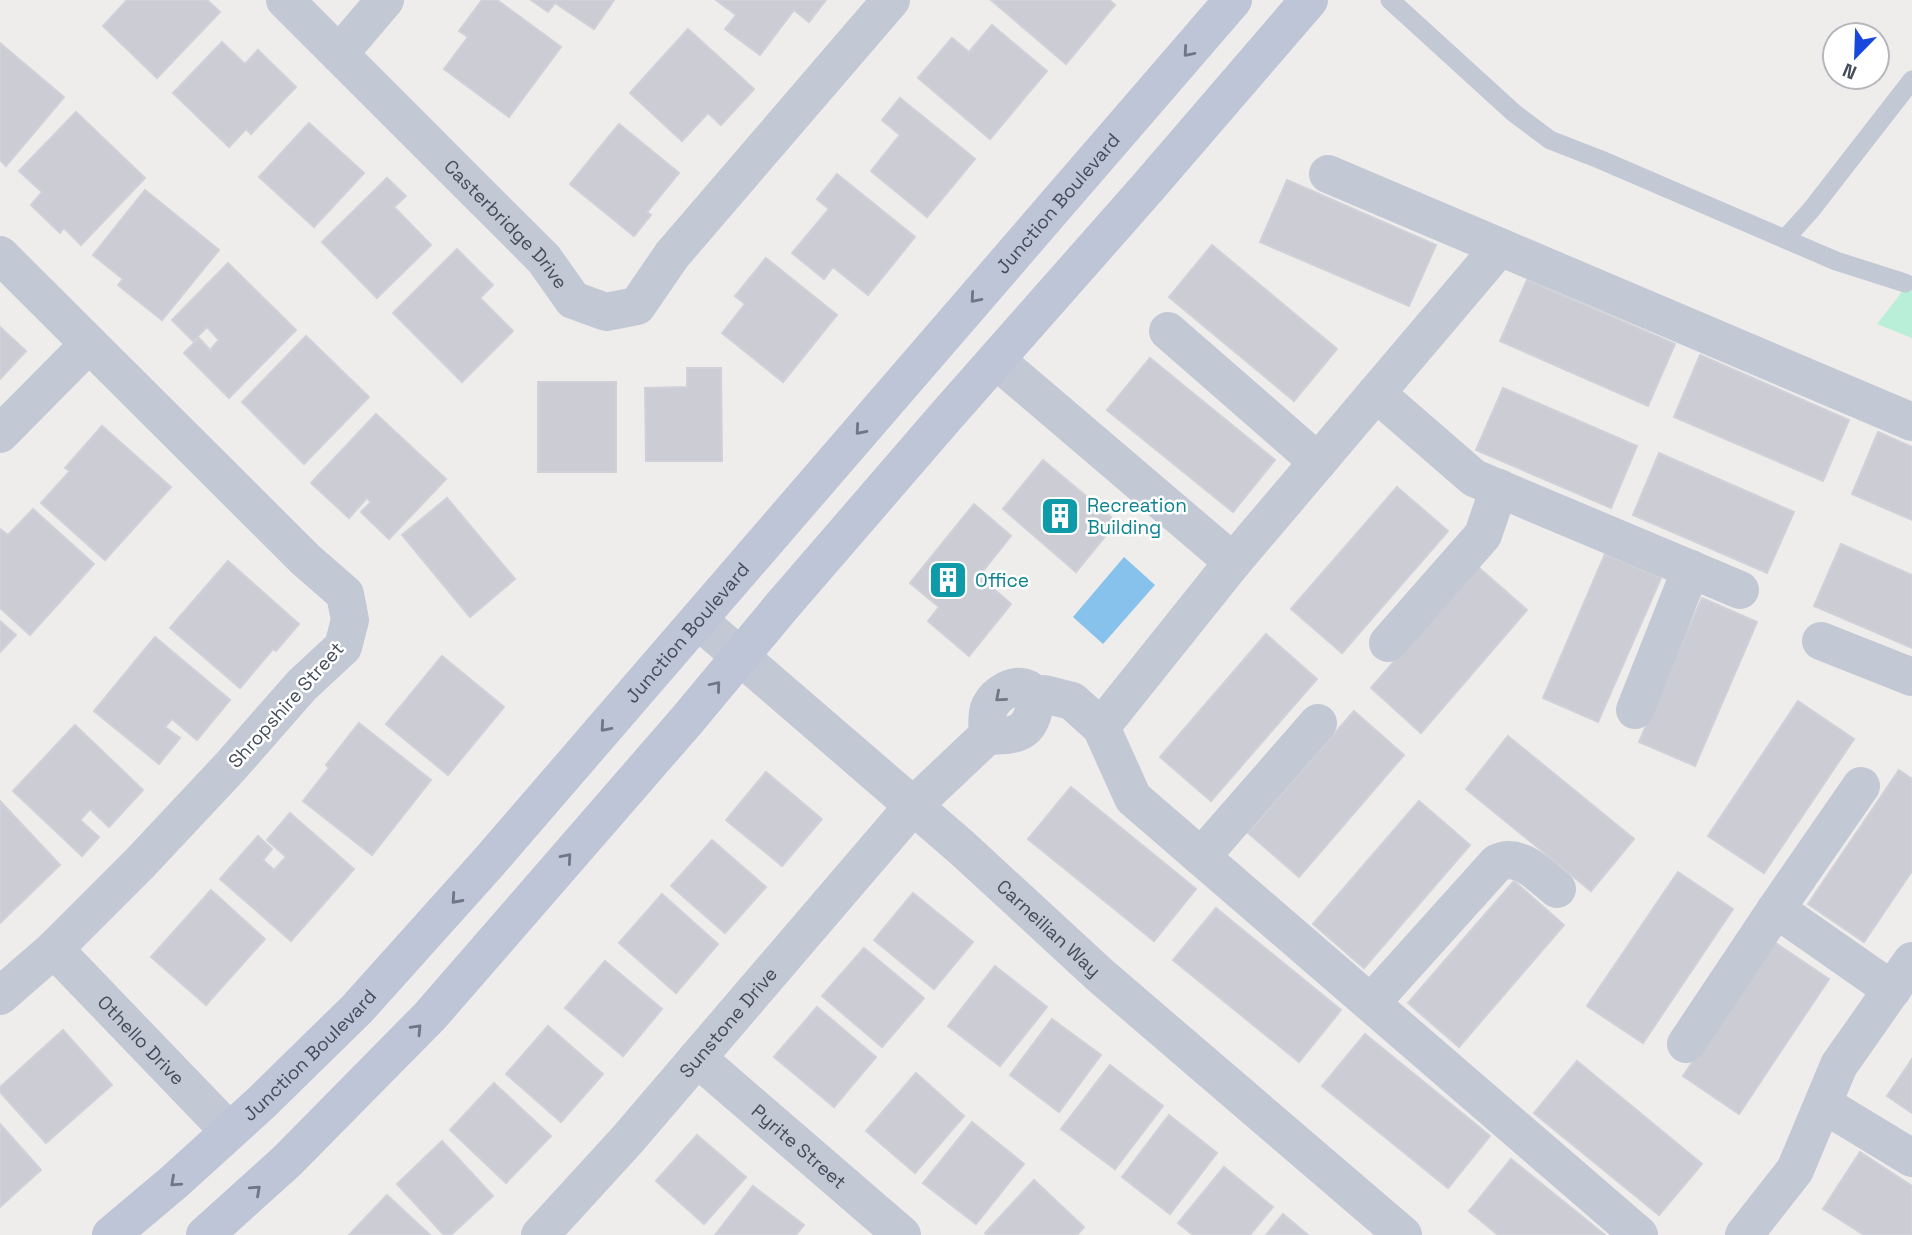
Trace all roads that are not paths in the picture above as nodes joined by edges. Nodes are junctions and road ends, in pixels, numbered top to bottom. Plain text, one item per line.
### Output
1 (285, 0) edge
2 (385, 0) edge
3 (891, 0) edge
4 (1233, 0) edge
5 (1309, 0) edge
6 (1390, 0) edge
7 (339, 54) junction
8 (1912, 80) edge
9 (1328, 174) dead end
10 (1785, 239) junction
11 (1500, 247) junction
12 (0, 255) edge
13 (1905, 284) dead end
14 (1168, 331) dead end
15 (89, 344) junction
16 (996, 360) junction
17 (1376, 393) junction
18 (1912, 422) edge
19 (0, 434) edge
20 (1318, 462) junction
21 (1499, 488) junction
22 (1233, 562) junction
23 (1692, 569) junction
24 (1740, 590) dead end
25 (698, 620) junction
26 (1821, 641) dead end
27 (1388, 643) dead end
28 (740, 657) junction
29 (1912, 677) edge
30 (1635, 710) dead end
31 (1318, 723) dead end
32 (1101, 727) junction
33 (1861, 786) dead end
34 (913, 807) junction
35 (1201, 857) junction
36 (1557, 889) dead end
37 (1776, 909) junction
38 (54, 949) junction
39 (1902, 976) edge
40 (0, 996) edge
41 (1371, 1003) junction
42 (1686, 1044) dead end
43 (697, 1058) junction
44 (1823, 1104) junction
45 (229, 1131) junction
46 (1912, 1157) edge
47 (111, 1235) edge
48 (205, 1235) edge
49 (540, 1235) edge
50 (902, 1235) edge
51 (1403, 1235) edge
52 (1639, 1235) edge
53 (1744, 1235) edge

1 - 7 street, Casterbridge Drive
2 - 7 street
3 - 7 street, Casterbridge Drive
4 -> 25 main road, Junction Boulevard
5 - 16 main road
6 - 10 lane
8 - 10 lane
9 - 11 street
10 - 13 lane
11 - 17 street
11 - 18 street
12 - 15 street, Shropshire Street
14 - 20 street
15 - 19 street
15 - 38 street, Shropshire Street
16 - 22 street
16 - 28 main road
17 - 20 street
17 - 21 street
20 - 22 street
21 - 23 street
21 - 27 street
22 - 32 street
23 - 24 street
23 - 30 street
25 - 28 street, Carneilian Way
25 -> 45 main road, Junction Boulevard
26 - 29 street
28 - 34 street, Carneilian Way
48 -> 28 main road
31 - 35 street
32 - 34 street, Sunstone Drive
32 - 35 street
33 - 37 street
34 - 43 street, Sunstone Drive
34 - 51 street, Carneilian Way
35 - 41 street
36 - 41 street
37 - 39 street
37 - 42 street
38 - 40 street, Shropshire Street
38 - 45 street, Othello Drive
39 - 44 street
41 - 52 street
43 - 49 street, Sunstone Drive
43 - 50 street, Pyrite Street
44 - 46 street
44 - 53 street
45 -> 47 main road, Junction Boulevard

